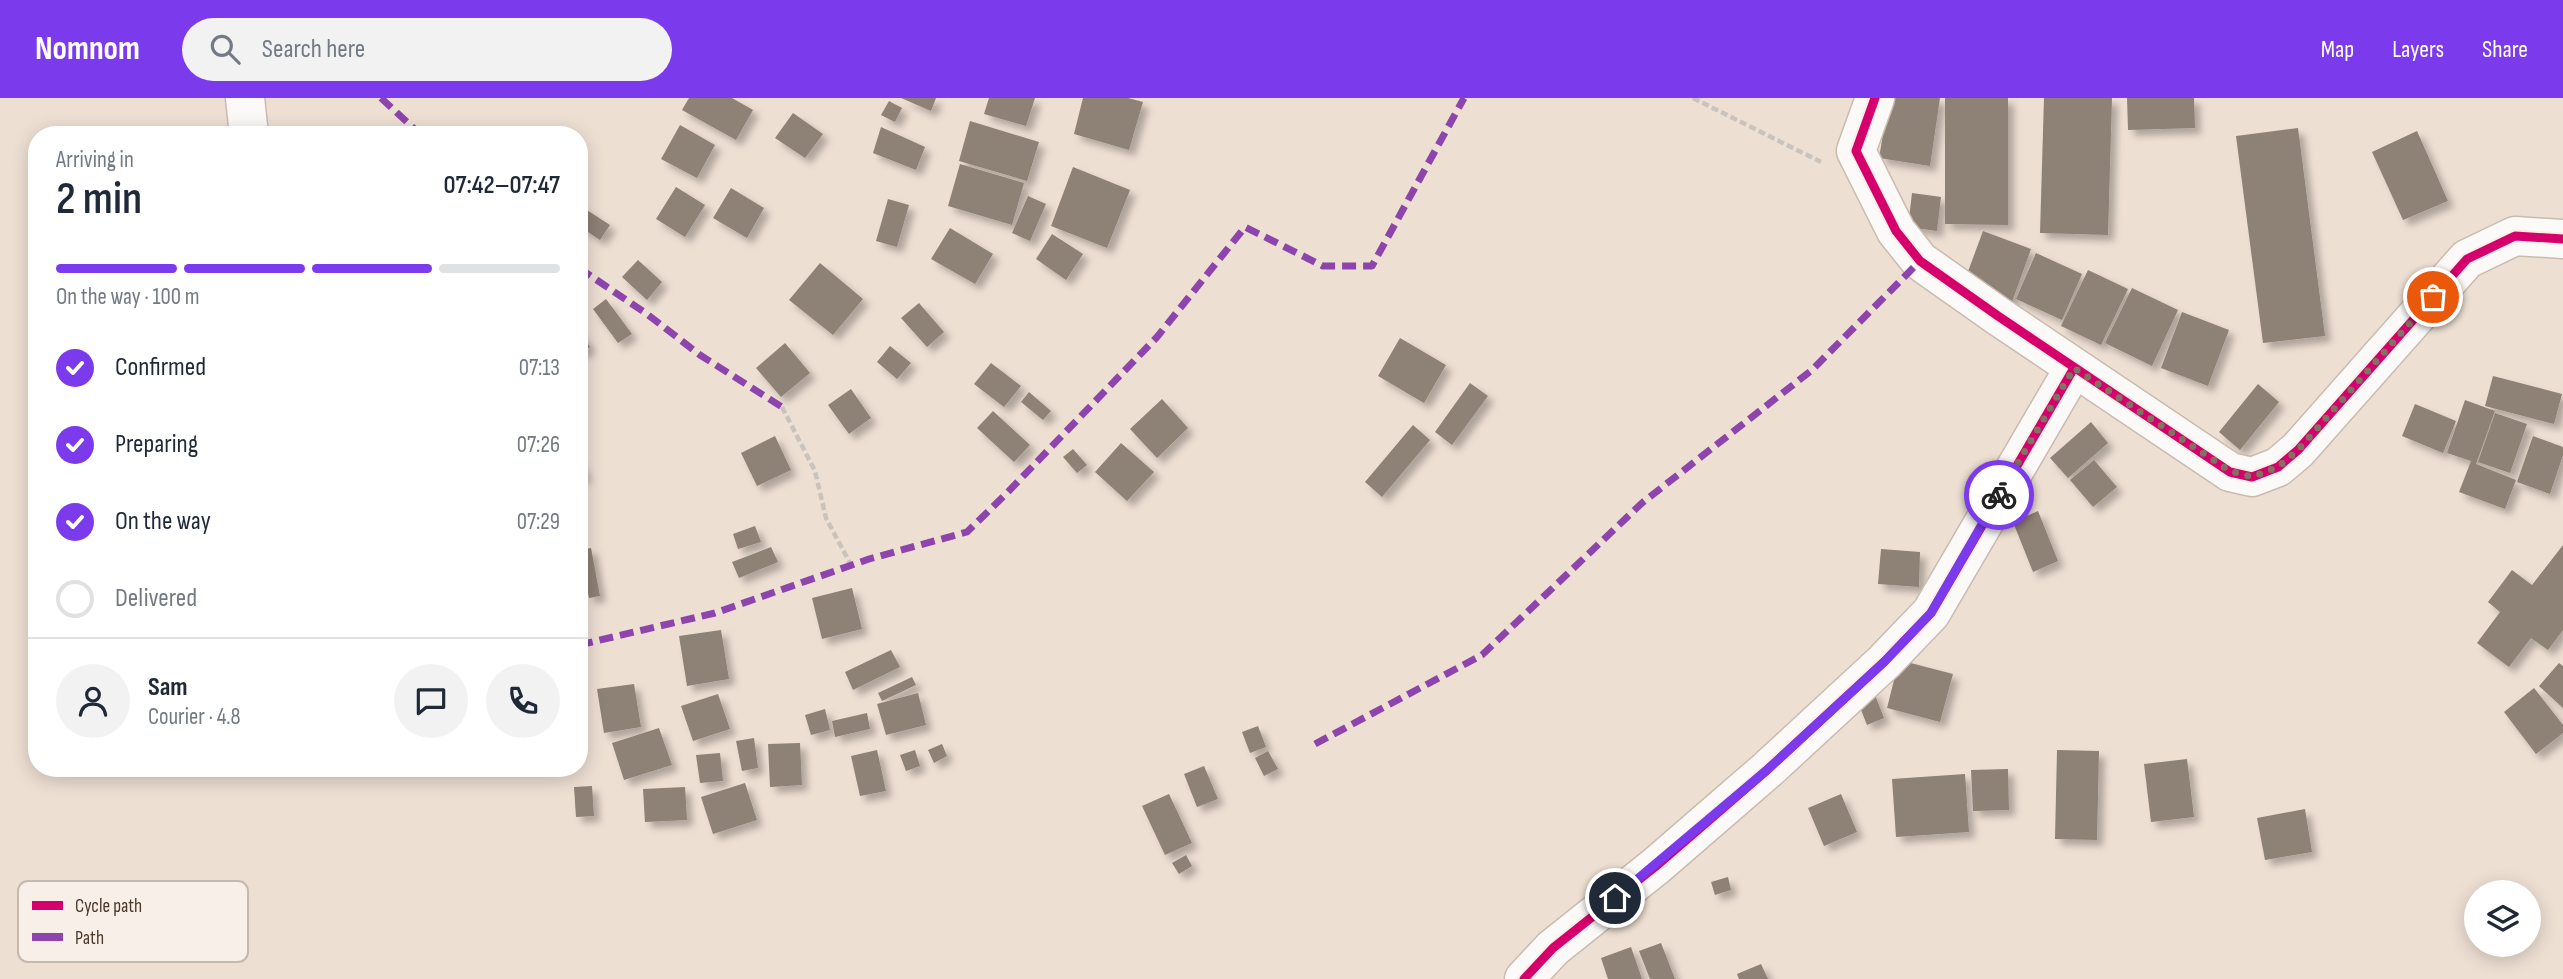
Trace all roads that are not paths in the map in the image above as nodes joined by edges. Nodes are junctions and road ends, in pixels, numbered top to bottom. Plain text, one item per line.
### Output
1 (245, 98) edge
2 (1875, 98) edge
3 (248, 126) edge
4 (2563, 239) edge
5 (2074, 368) junction
6 (1524, 979) edge

1 - 3 street
2 - 5 street
4 - 5 street
5 - 6 street

